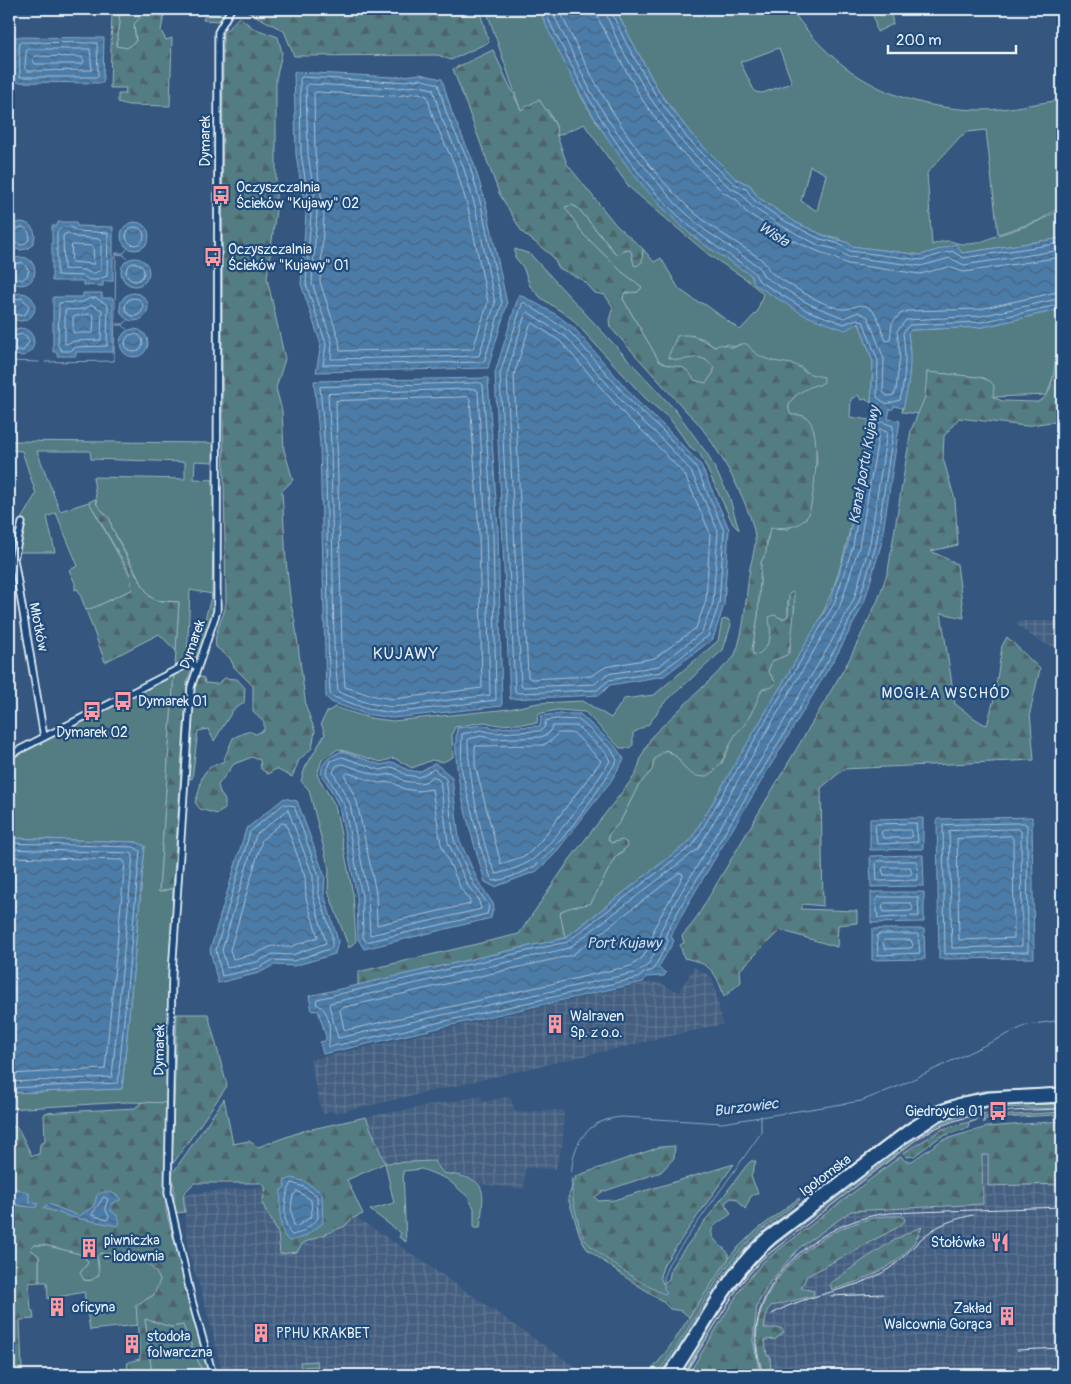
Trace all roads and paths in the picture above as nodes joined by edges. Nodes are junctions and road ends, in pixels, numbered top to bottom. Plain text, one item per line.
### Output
1 (231, 9) edge
2 (22, 523) dead end
3 (11, 560) edge
4 (197, 666) junction
5 (44, 737) junction
6 (9, 756) edge
7 (1062, 1092) edge
8 (1062, 1098) edge
9 (213, 1375) edge
10 (666, 1375) edge
11 (674, 1375) edge

1 - 4 street, Dymarek
2 - 3 street, Młotków
3 - 5 street, Młotków
4 - 5 street
4 - 9 street, Dymarek
5 - 6 street
7 - 10 main road, Igołomska
8 - 11 main road, Igołomska

